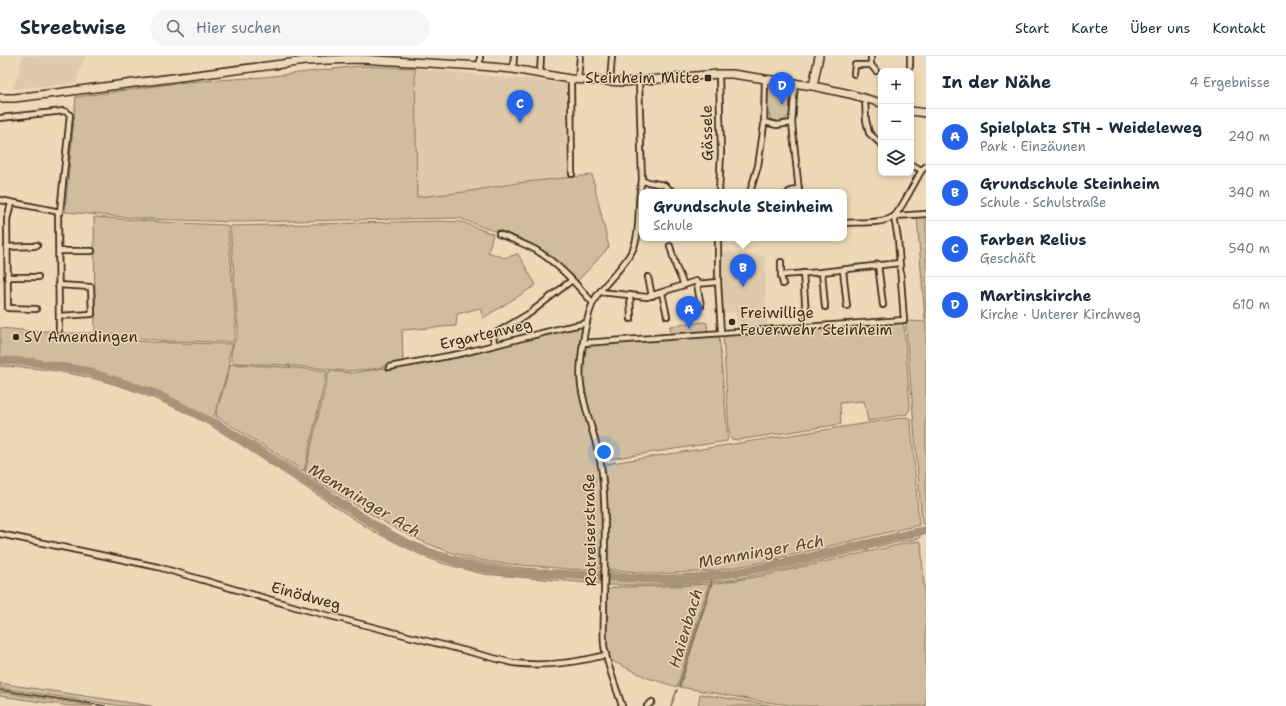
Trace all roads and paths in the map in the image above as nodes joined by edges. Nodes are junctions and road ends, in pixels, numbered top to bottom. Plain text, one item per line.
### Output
1 (480, 56) edge
2 (514, 56) edge
3 (541, 56) edge
4 (580, 56) edge
5 (612, 56) edge
6 (819, 56) edge
7 (871, 56) edge
8 (910, 56) edge
9 (359, 57) edge
10 (871, 65) junction
11 (480, 66) junction
12 (910, 66) dead end
13 (513, 69) junction
14 (876, 71) dead end
15 (540, 74) junction
16 (718, 74) junction
17 (854, 74) dead end
18 (570, 79) junction
19 (765, 79) junction
20 (578, 80) junction
21 (610, 82) junction
22 (639, 82) junction
23 (795, 82) junction
24 (813, 86) junction
25 (0, 98) edge
26 (865, 98) junction
27 (878, 102) edge
28 (914, 111) edge
29 (926, 113) edge
30 (0, 118) edge
31 (764, 122) junction
32 (792, 123) junction
33 (878, 141) edge
34 (914, 166) edge
35 (926, 166) edge
36 (922, 170) junction
37 (572, 174) dead end
38 (642, 181) junction
39 (639, 189) edge
40 (670, 189) edge
41 (719, 189) edge
42 (751, 189) edge
43 (799, 189) edge
44 (639, 190) edge
45 (0, 200) edge
46 (11, 203) junction
47 (59, 212) junction
48 (926, 214) edge
49 (895, 216) junction
50 (639, 217) edge
51 (639, 217) edge
52 (847, 223) edge
53 (499, 234) dead end
54 (718, 241) edge
55 (37, 245) dead end
56 (670, 246) dead end
57 (7, 247) junction
58 (59, 251) junction
59 (92, 251) dead end
60 (781, 262) dead end
61 (899, 263) junction
62 (878, 264) junction
63 (843, 270) junction
64 (822, 272) junction
65 (803, 273) junction
66 (781, 275) junction
67 (38, 277) dead end
68 (648, 277) dead end
69 (7, 278) junction
70 (572, 280) junction
71 (718, 282) junction
72 (697, 284) junction
73 (783, 284) dead end
74 (58, 285) junction
75 (684, 285) junction
76 (600, 292) junction
77 (662, 293) junction
78 (630, 295) junction
79 (652, 296) junction
80 (593, 303) junction
81 (883, 304) dead end
82 (701, 306) dead end
83 (847, 306) dead end
84 (825, 307) dead end
85 (36, 308) dead end
86 (806, 315) dead end
87 (59, 316) junction
88 (667, 316) dead end
89 (631, 319) dead end
90 (587, 323) junction
91 (58, 331) dead end
92 (720, 333) junction
93 (583, 343) junction
94 (495, 345) junction
95 (389, 367) dead end
96 (0, 534) edge
97 (606, 655) junction
98 (652, 702) dead end
99 (622, 706) edge
100 (648, 706) edge

1 - 11 street
2 - 13 street
3 - 15 street
4 - 20 street
5 - 21 street
6 - 24 street
7 - 10 street
8 - 12 street
9 - 11 street
9 - 25 street
10 - 14 street
10 - 17 street
11 - 13 street
13 - 15 street
15 - 18 street
16 - 19 street
16 - 22 street
16 - 41 street, Gässele
18 - 20 street
18 - 37 street
19 - 23 street
19 - 31 street
20 - 21 street
21 - 22 street
22 - 38 street, Rotreiserstraße
23 - 24 street
23 - 32 street
24 - 26 street
26 - 27 street
26 - 33 street
28 - 29 street
30 - 47 street
31 - 32 street
31 - 42 street
32 - 43 street
34 - 36 street
35 - 36 street
36 - 49 street
38 - 39 street, Rotreiserstraße
38 - 40 street
44 - 50 street, Rotreiserstraße
45 - 46 street
46 - 47 street
46 - 57 street
47 - 58 street
48 - 49 street
49 - 52 street
49 - 61 street
51 - 76 street, Rotreiserstraße
53 - 70 street
54 - 71 street
55 - 57 street
56 - 75 street
57 - 69 street
58 - 59 street
58 - 74 street
60 - 66 street
61 - 62 street
61 - 92 street
62 - 63 street
62 - 81 street
63 - 64 street
63 - 83 street
64 - 65 street
64 - 84 street
65 - 66 street
65 - 86 street
66 - 73 street
67 - 69 street
68 - 79 street
69 - 85 street
70 - 80 street
70 - 94 street
71 - 72 street
71 - 92 street
72 - 75 street
72 - 82 street
74 - 87 street
74 - 87 street
75 - 77 street
76 - 78 street
76 - 80 street, Rotreiserstraße
77 - 79 street
77 - 88 street
78 - 79 street
78 - 89 street
80 - 90 street, Rotreiserstraße
87 - 91 street
90 - 93 street, Rotreiserstraße
90 - 94 street, Ergartenweg
92 - 93 street
93 - 97 street, Rotreiserstraße
94 - 95 street, Ergartenweg
96 - 97 street, Einödweg
97 - 99 street, Rotreiserstraße
98 - 100 street

